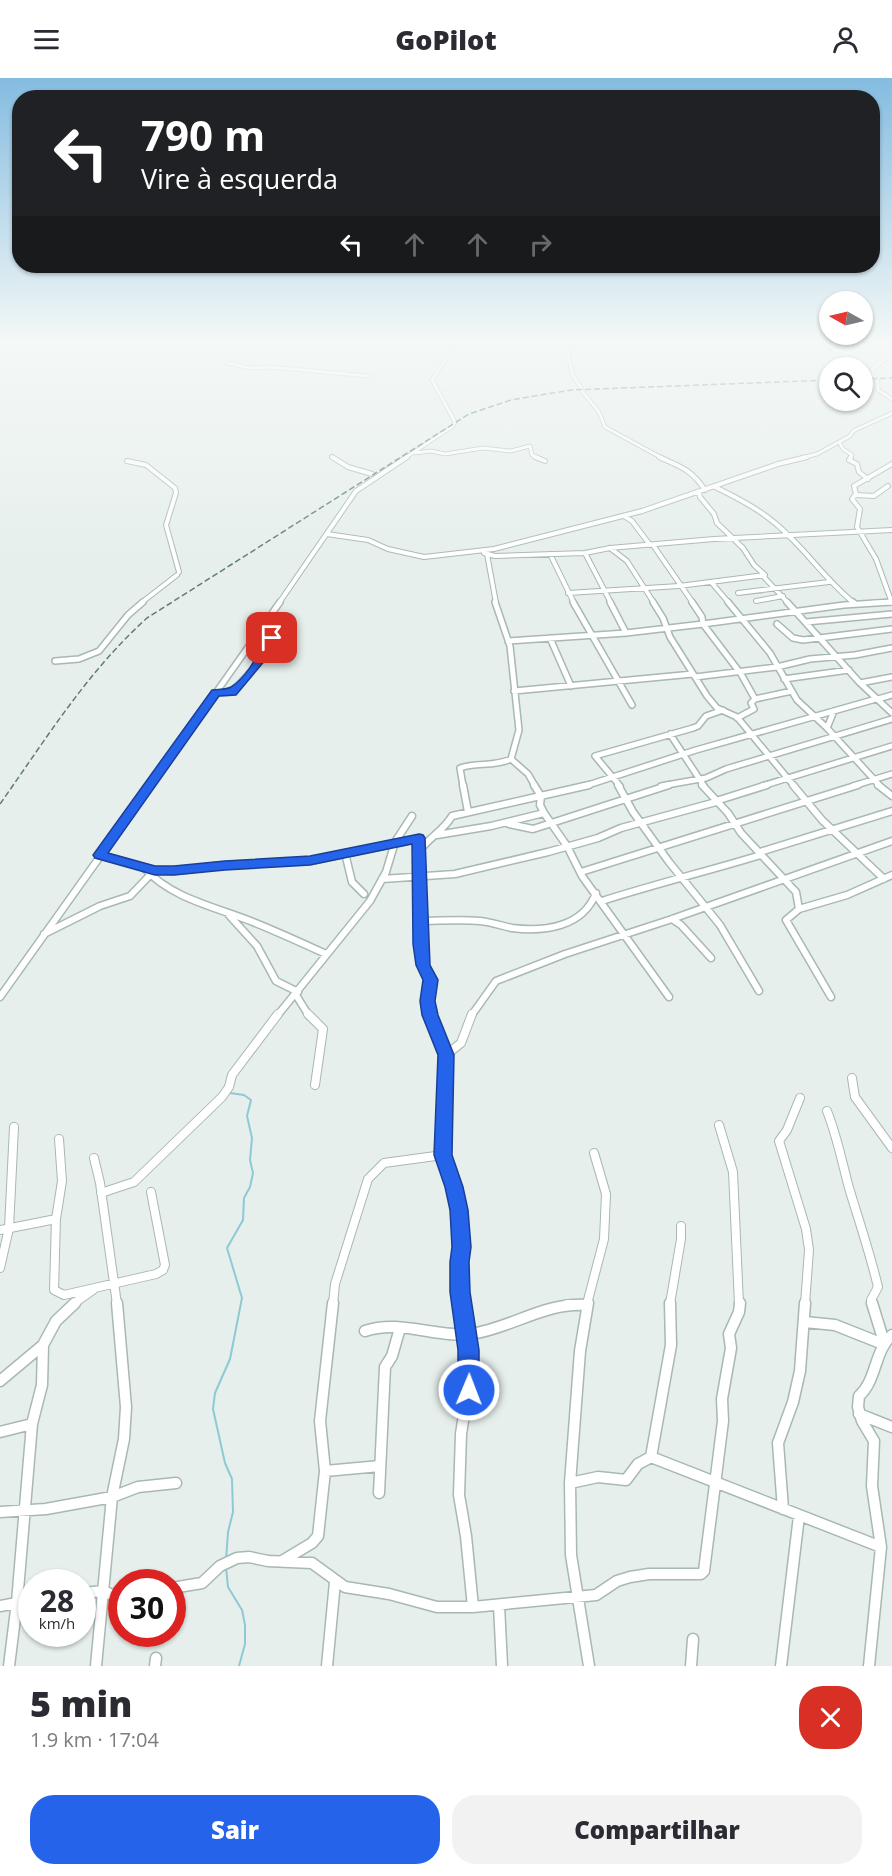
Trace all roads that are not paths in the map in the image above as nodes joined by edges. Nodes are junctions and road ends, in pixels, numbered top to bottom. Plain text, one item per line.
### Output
1 (451, 416) edge
2 (598, 416) edge
3 (887, 416) edge
4 (892, 418) edge
5 (878, 421) junction
6 (839, 442) junction
7 (412, 453) junction
8 (332, 457) dead end
9 (127, 461) dead end
10 (546, 461) dead end
11 (892, 464) edge
12 (372, 474) dead end
13 (868, 479) junction
14 (888, 486) dead end
15 (715, 487) junction
16 (705, 490) junction
17 (699, 492) junction
18 (856, 495) junction
19 (624, 516) junction
20 (892, 530) edge
21 (858, 531) junction
22 (327, 534) junction
23 (789, 535) junction
24 (732, 538) junction
25 (651, 545) junction
26 (610, 548) junction
27 (484, 553) junction
28 (585, 553) junction
29 (550, 555) junction
30 (763, 576) junction
31 (711, 582) junction
32 (829, 582) junction
33 (679, 586) junction
34 (642, 587) junction
35 (774, 587) junction
36 (604, 590) junction
37 (568, 593) junction
38 (738, 593) dead end
39 (783, 596) junction
40 (756, 601) dead end
41 (892, 602) edge
42 (856, 604) junction
43 (796, 611) junction
44 (892, 614) edge
45 (741, 619) junction
46 (806, 622) junction
47 (703, 624) junction
48 (777, 624) dead end
49 (892, 629) edge
50 (669, 630) junction
51 (626, 633) junction
52 (591, 635) junction
53 (256, 637) junction
54 (550, 638) junction
55 (821, 639) junction
56 (508, 641) junction
57 (892, 648) edge
58 (838, 657) junction
59 (56, 662) dead end
60 (777, 668) junction
61 (849, 670) junction
62 (738, 673) junction
63 (694, 675) junction
64 (892, 676) edge
65 (784, 679) junction
66 (617, 682) junction
67 (860, 683) junction
68 (571, 686) junction
69 (514, 691) junction
70 (792, 691) junction
71 (216, 693) junction
72 (892, 695) edge
73 (755, 699) junction
74 (877, 699) junction
75 (632, 705) dead end
76 (723, 711) junction
77 (834, 711) junction
78 (892, 712) edge
79 (814, 717) junction
80 (737, 718) junction
81 (892, 719) edge
82 (827, 728) junction
83 (670, 734) junction
84 (752, 736) junction
85 (833, 736) junction
86 (892, 746) edge
87 (683, 755) junction
88 (770, 757) junction
89 (851, 757) junction
90 (512, 759) junction
91 (892, 774) edge
92 (611, 777) junction
93 (697, 779) junction
94 (788, 779) junction
95 (873, 781) junction
96 (541, 796) junction
97 (892, 796) edge
98 (627, 797) junction
99 (716, 801) junction
100 (806, 801) junction
101 (892, 811) edge
102 (468, 812) junction
103 (544, 813) junction
104 (412, 816) dead end
105 (822, 820) junction
106 (643, 822) junction
107 (736, 822) junction
108 (507, 823) junction
109 (551, 823) junction
110 (832, 831) junction
111 (433, 836) junction
112 (818, 837) junction
113 (419, 838) junction
114 (892, 841) edge
115 (394, 842) junction
116 (567, 846) junction
117 (658, 847) junction
118 (420, 850) junction
119 (345, 853) junction
120 (760, 854) junction
121 (857, 854) junction
122 (100, 855) junction
123 (143, 867) junction
124 (581, 872) junction
125 (151, 874) junction
126 (892, 874) edge
127 (420, 877) junction
128 (684, 878) junction
129 (382, 879) junction
130 (783, 879) junction
131 (884, 879) junction
132 (596, 893) junction
133 (364, 894) dead end
134 (602, 901) junction
135 (705, 907) junction
136 (800, 909) junction
137 (228, 913) junction
138 (672, 919) junction
139 (420, 921) junction
140 (44, 934) junction
141 (623, 934) junction
142 (326, 954) junction
143 (711, 958) dead end
144 (759, 991) dead end
145 (297, 993) junction
146 (0, 997) edge
147 (669, 997) dead end
148 (831, 997) dead end
149 (446, 1055) junction
150 (852, 1077) dead end
151 (315, 1085) dead end
152 (800, 1098) dead end
153 (827, 1111) dead end
154 (719, 1125) dead end
155 (14, 1127) dead end
156 (58, 1139) dead end
157 (892, 1149) edge
158 (594, 1153) dead end
159 (443, 1155) junction
160 (94, 1158) dead end
161 (151, 1192) dead end
162 (101, 1193) junction
163 (56, 1219) junction
164 (681, 1226) dead end
165 (4, 1229) edge
166 (0, 1268) edge
167 (113, 1283) junction
168 (98, 1286) junction
169 (587, 1305) junction
170 (805, 1322) junction
171 (400, 1328) junction
172 (364, 1331) dead end
173 (466, 1334) junction
174 (892, 1335) edge
175 (883, 1343) junction
176 (43, 1345) junction
177 (0, 1381) edge
178 (859, 1414) junction
179 (32, 1424) junction
180 (892, 1427) edge
181 (0, 1432) edge
182 (651, 1456) junction
183 (380, 1466) junction
184 (325, 1471) junction
185 (715, 1479) junction
186 (176, 1483) dead end
187 (570, 1483) junction
188 (379, 1493) dead end
189 (112, 1497) junction
190 (783, 1509) junction
191 (26, 1510) junction
192 (0, 1512) edge
193 (799, 1516) junction
194 (881, 1547) junction
195 (282, 1561) junction
196 (21, 1569) edge
197 (335, 1582) junction
198 (186, 1586) edge
199 (104, 1590) junction
200 (96, 1591) edge
201 (108, 1592) edge
202 (577, 1596) junction
203 (18, 1602) joint
204 (499, 1605) junction
205 (0, 1606) edge
206 (473, 1607) junction
207 (693, 1639) dead end
208 (9, 1666) edge
209 (96, 1666) edge
210 (327, 1666) edge
211 (502, 1666) edge
212 (589, 1666) edge
213 (691, 1666) edge
214 (781, 1666) edge
215 (869, 1666) edge

1 - 7 street
2 - 16 street
3 - 5 street
4 - 5 street
5 - 6 street
6 - 13 street
6 - 15 street
7 - 10 street
7 - 22 street
8 - 12 street
9 - 59 street
11 - 13 street
13 - 18 street
14 - 18 street
15 - 16 street
15 - 23 street
16 - 17 street
17 - 19 street
17 - 24 street
18 - 21 street
19 - 25 street
19 - 27 street
20 - 21 street
21 - 23 street
21 - 41 street
22 - 27 street
22 - 53 street
23 - 24 street
23 - 32 street
24 - 25 street
24 - 30 street
25 - 26 street
25 - 33 street
26 - 28 street
26 - 34 street
27 - 29 street
27 - 56 street
28 - 29 street
28 - 36 street
29 - 37 street
30 - 31 street
30 - 35 street
31 - 33 street
31 - 45 street
32 - 35 street
32 - 42 street
33 - 34 street
33 - 47 street
34 - 36 street
34 - 50 street
35 - 38 street
35 - 39 street
36 - 37 street
36 - 51 street
37 - 52 street
39 - 40 street
39 - 43 street
41 - 42 street
42 - 43 street
43 - 45 street
43 - 46 street
44 - 46 street
45 - 47 street
45 - 60 street
46 - 55 street
47 - 50 street
47 - 62 street
48 - 55 street
49 - 55 street
50 - 51 street
50 - 63 street
51 - 52 street
52 - 54 street
52 - 66 street
53 - 71 street
53 - 71 street
54 - 56 street
54 - 68 street
55 - 58 street
56 - 69 street
57 - 58 street
58 - 60 street
58 - 61 street
60 - 62 street
60 - 65 street
61 - 65 street
61 - 67 street
62 - 63 street
62 - 73 street
63 - 66 street
63 - 76 street
64 - 67 street
65 - 70 street
66 - 68 street
66 - 75 street
67 - 74 street
68 - 69 street
69 - 90 street
70 - 73 street
70 - 79 street
71 - 122 street
72 - 74 street
73 - 80 street
74 - 77 street
74 - 78 street
76 - 80 street
76 - 83 street
77 - 79 street
77 - 82 street
79 - 82 street
79 - 84 street
80 - 84 street
81 - 85 street
82 - 85 street
83 - 87 street
83 - 92 street
84 - 87 street
84 - 88 street
85 - 88 street
85 - 89 street
86 - 89 street
87 - 92 street
87 - 93 street
88 - 93 street
88 - 94 street
89 - 94 street
89 - 95 street
90 - 96 street
90 - 102 street
91 - 95 street
92 - 96 street
92 - 98 street
93 - 98 street
93 - 99 street
94 - 99 street
94 - 100 street
95 - 97 street
95 - 100 street
96 - 102 street
96 - 103 street
98 - 106 street
98 - 109 street
99 - 106 street
99 - 107 street
100 - 105 street
100 - 107 street
101 - 110 street
102 - 111 street
103 - 108 street
103 - 109 street
104 - 115 street
105 - 110 street
105 - 112 street
106 - 116 street
106 - 117 street
107 - 117 street
107 - 120 street
108 - 109 street
108 - 111 street
109 - 116 street
110 - 112 street
110 - 121 street
111 - 113 street
111 - 118 street
112 - 120 street
113 - 115 street
113 - 118 street
114 - 121 street
115 - 119 street
115 - 129 street
116 - 124 street
116 - 127 street
117 - 124 street
117 - 128 street
118 - 127 street
119 - 123 street
119 - 133 street
120 - 128 street
120 - 130 street
121 - 130 street
121 - 131 street
122 - 123 street
122 - 140 street
123 - 125 street
124 - 132 street
125 - 137 street
125 - 140 street
126 - 131 street
127 - 129 street
127 - 139 street
128 - 134 street
128 - 135 street
129 - 142 street
130 - 135 street
130 - 136 street
131 - 136 street
132 - 134 street
132 - 139 street
134 - 141 street
135 - 138 street
135 - 144 street
136 - 148 street
137 - 142 street
137 - 145 street
138 - 141 street
138 - 143 street
139 - 149 street
140 - 146 street
141 - 147 street
141 - 149 street
142 - 145 street
145 - 151 street
145 - 162 street
149 - 159 street
150 - 157 street
152 - 170 street
153 - 175 street
154 - 185 street
155 - 165 street
156 - 163 street
158 - 169 street
159 - 173 street
159 - 184 street
160 - 162 street
161 - 167 street
162 - 167 street
163 - 165 street
163 - 168 street
164 - 182 street
165 - 166 street
167 - 168 street
167 - 189 street
168 - 176 street
169 - 173 street
169 - 187 street
170 - 175 street
170 - 190 street
171 - 172 street
171 - 173 street
171 - 183 street
173 - 206 street
174 - 175 street
175 - 178 street
176 - 177 street
176 - 179 street
178 - 180 street
178 - 194 street
179 - 181 street
179 - 191 street
182 - 185 street
182 - 187 street
183 - 184 street
183 - 188 street
184 - 195 street
185 - 190 street
185 - 202 street
186 - 189 street
187 - 202 street
189 - 191 street
189 - 199 street
190 - 193 street
191 - 192 street
191 - 196 street
193 - 194 street
193 - 214 street
194 - 215 street
195 - 197 street
195 - 198 street
197 - 206 street
197 - 210 street
199 - 200 street
199 - 201 street
199 - 209 street
202 - 204 street
202 - 212 street
203 - 205 street
203 - 208 street
204 - 206 street
204 - 211 street
207 - 213 street

